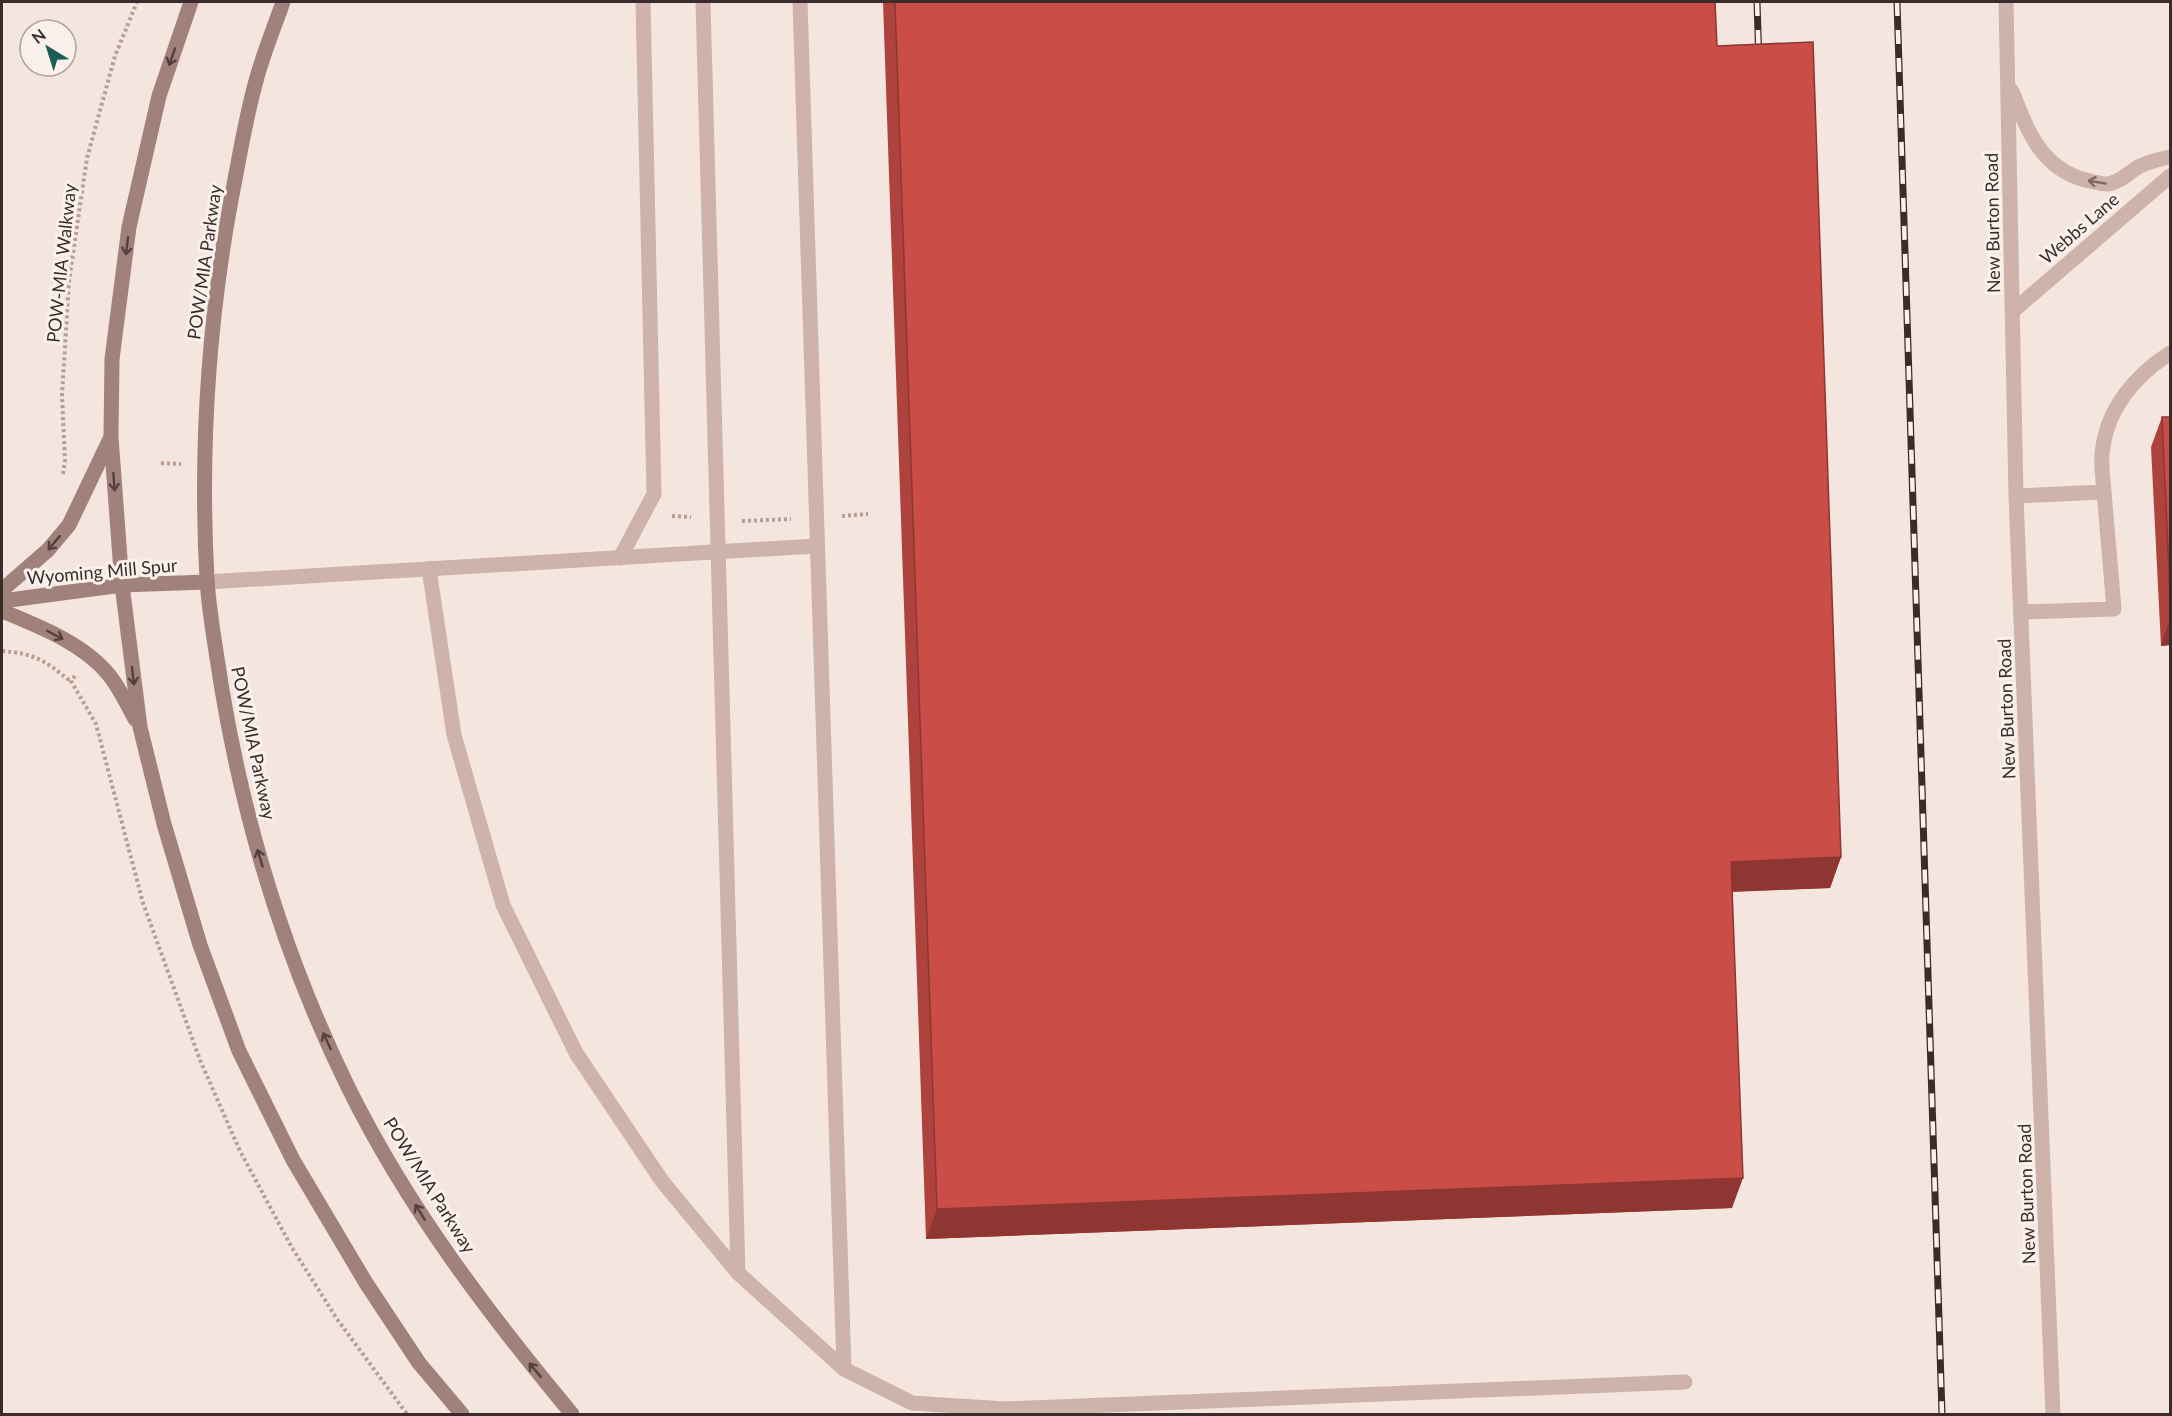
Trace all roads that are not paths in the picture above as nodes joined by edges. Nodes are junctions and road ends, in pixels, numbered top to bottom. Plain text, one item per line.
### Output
1 (191, 2) edge
2 (283, 2) edge
3 (644, 2) edge
4 (703, 2) edge
5 (800, 2) edge
6 (2006, 2) edge
7 (2008, 84) junction
8 (2170, 157) edge
9 (2170, 176) edge
10 (2013, 310) junction
11 (2170, 353) edge
12 (111, 436) junction
13 (2104, 492) junction
14 (2016, 496) junction
15 (816, 546) junction
16 (717, 552) junction
17 (620, 558) junction
18 (429, 569) junction
19 (207, 582) junction
20 (122, 585) junction
21 (2, 590) edge
22 (2, 601) edge
23 (2, 611) edge
24 (2021, 612) junction
25 (140, 727) junction
26 (738, 1273) junction
27 (844, 1369) junction
28 (1685, 1382) dead end
29 (462, 1414) edge
30 (572, 1414) edge
31 (2054, 1414) edge

1 -> 12 main road
2 - 19 main road, POW/MIA Parkway
3 - 17 street
4 - 16 street
5 - 15 street
6 - 7 street, New Burton Road
8 -> 7 street
7 - 10 street, New Burton Road
9 - 10 street, Webbs Lane
10 - 14 street, New Burton Road
11 - 13 street
12 -> 20 main road
12 -> 21 main road
13 - 14 street
13 - 24 street
14 - 24 street, New Burton Road
15 - 16 street
15 - 27 street
16 - 17 street
16 - 26 street
17 - 18 street
18 - 19 street
18 - 26 street
19 - 20 main road, Wyoming Mill Spur
30 -> 19 main road, POW/MIA Parkway
20 - 22 main road, Wyoming Mill Spur
20 -> 25 main road
23 -> 25 main road
24 - 31 street, New Burton Road
25 - 29 main road
26 - 27 street
27 - 28 street

